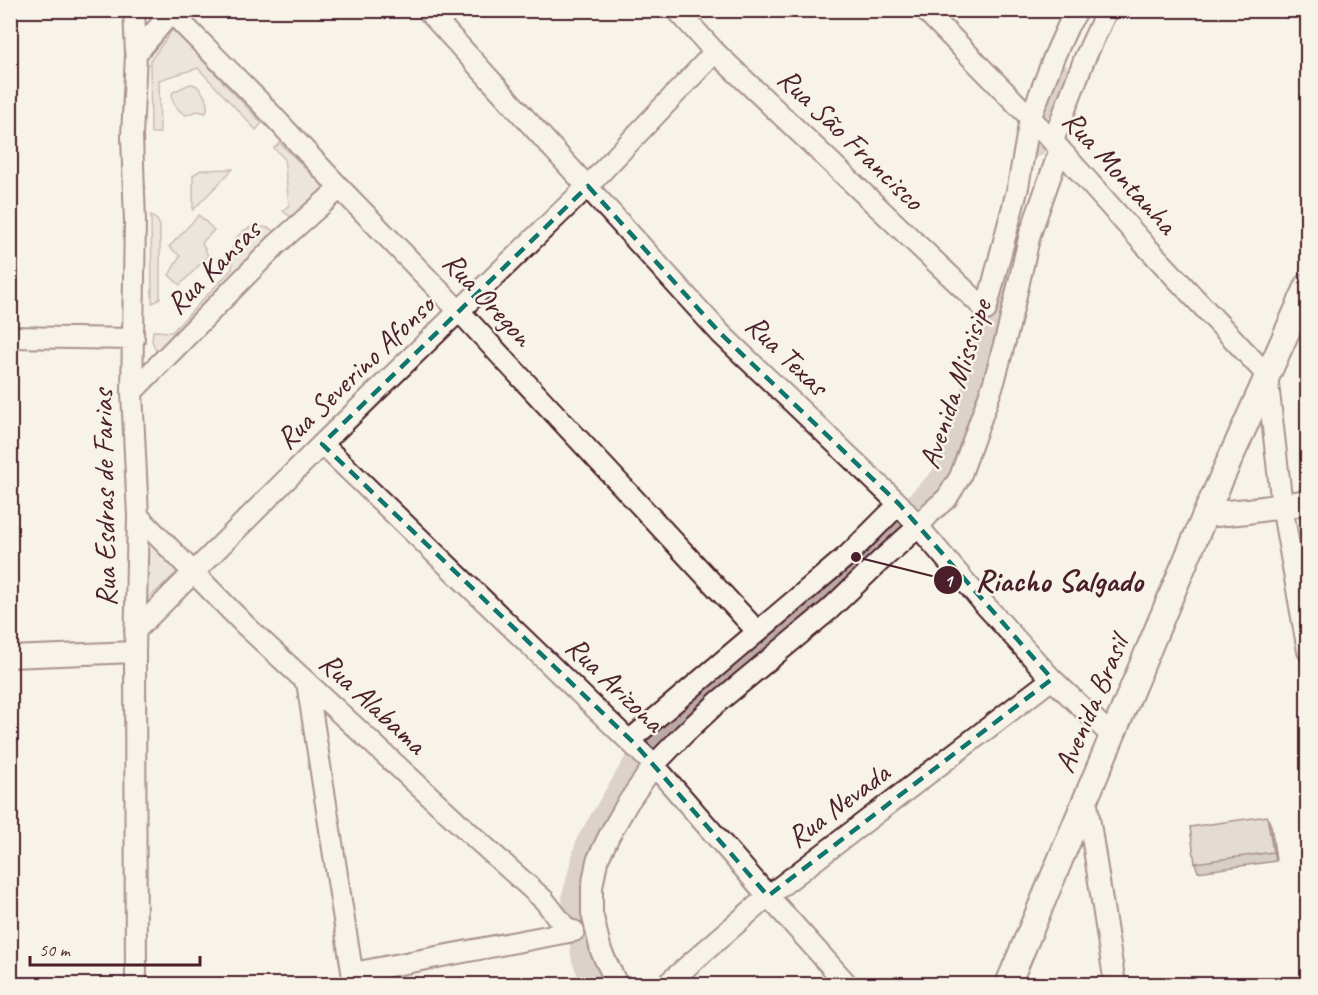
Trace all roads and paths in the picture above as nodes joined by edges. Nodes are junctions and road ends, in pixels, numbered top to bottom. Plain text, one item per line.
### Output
1 (134, 10) edge
2 (427, 10) edge
3 (677, 10) edge
4 (925, 10) edge
5 (1078, 10) edge
6 (1107, 10) edge
7 (172, 11) edge
8 (716, 52) junction
9 (136, 54) junction
10 (1045, 134) junction
11 (588, 186) junction
12 (340, 188) junction
13 (1308, 285) edge
14 (986, 310) joint
15 (460, 312) junction
16 (10, 337) edge
17 (134, 339) junction
18 (1267, 375) junction
19 (132, 392) junction
20 (322, 444) junction
21 (1308, 502) edge
22 (900, 505) junction
23 (1282, 506) junction
24 (1205, 515) junction
25 (138, 516) junction
26 (919, 526) junction
27 (194, 571) junction
28 (135, 630) junction
29 (757, 631) junction
30 (1308, 651) edge
31 (135, 652) junction
32 (10, 657) edge
33 (1052, 679) junction
34 (307, 682) junction
35 (1112, 736) junction
36 (632, 742) junction
37 (652, 763) junction
38 (1086, 798) junction
39 (768, 896) junction
40 (354, 979) edge
41 (136, 984) edge
42 (617, 984) edge
43 (667, 984) edge
44 (847, 984) edge
45 (1008, 984) edge
46 (1114, 984) edge

1 - 9 street, Rua Esdras de Farias
2 - 11 street, Rua Texas
3 - 8 street, Rua São Francisco
4 - 10 street, Rua Montanha
5 - 10 street, Avenida Missisipe
6 - 10 street, Avenida Missisipe
7 - 9 street
7 - 12 street, Rua Oregon
8 - 11 street, Rua Severino Afonso
8 - 14 street, Rua São Francisco
9 - 17 street, Rua Esdras de Farias
10 - 14 street, Avenida Missisipe
10 - 18 street, Rua Montanha
10 - 26 street, Avenida Missisipe
11 - 15 street, Rua Severino Afonso
11 - 22 street, Rua Texas
12 - 15 street, Rua Oregon
12 - 19 street, Rua Kansas
13 - 18 street, Avenida Brasil
15 - 20 street, Rua Severino Afonso
15 - 29 street, Rua Oregon
16 - 17 street
17 - 19 street, Rua Esdras de Farias
18 - 23 street
18 - 24 street, Avenida Brasil
19 - 25 street, Rua Esdras de Farias
20 - 27 street, Rua Severino Afonso
20 - 36 street, Rua Arizona
21 - 23 street
22 - 26 street, Rua Texas
22 - 29 street, Avenida Missisipe
23 - 24 street
23 - 30 street
24 - 35 street, Avenida Brasil
25 - 27 street, Rua Alabama
25 - 28 street, Rua Esdras de Farias
26 - 33 street, Rua Texas
26 - 37 street, Avenida Missisipe
27 - 28 street, Rua Severino Afonso
27 - 34 street, Rua Alabama
28 - 31 street, Rua Esdras de Farias
29 - 36 street, Avenida Missisipe
31 - 32 street
31 - 41 street, Rua Esdras de Farias
33 - 35 street, Rua Texas
33 - 39 street, Rua Nevada
34 - 40 street
34 - 40 street, Rua Alabama
35 - 38 street, Avenida Brasil
36 - 37 street, Rua Arizona
37 - 39 street, Rua Arizona
37 - 42 street
38 - 45 street, Avenida Brasil
38 - 46 street
39 - 43 street, Rua Nevada
39 - 44 street, Rua Arizona

